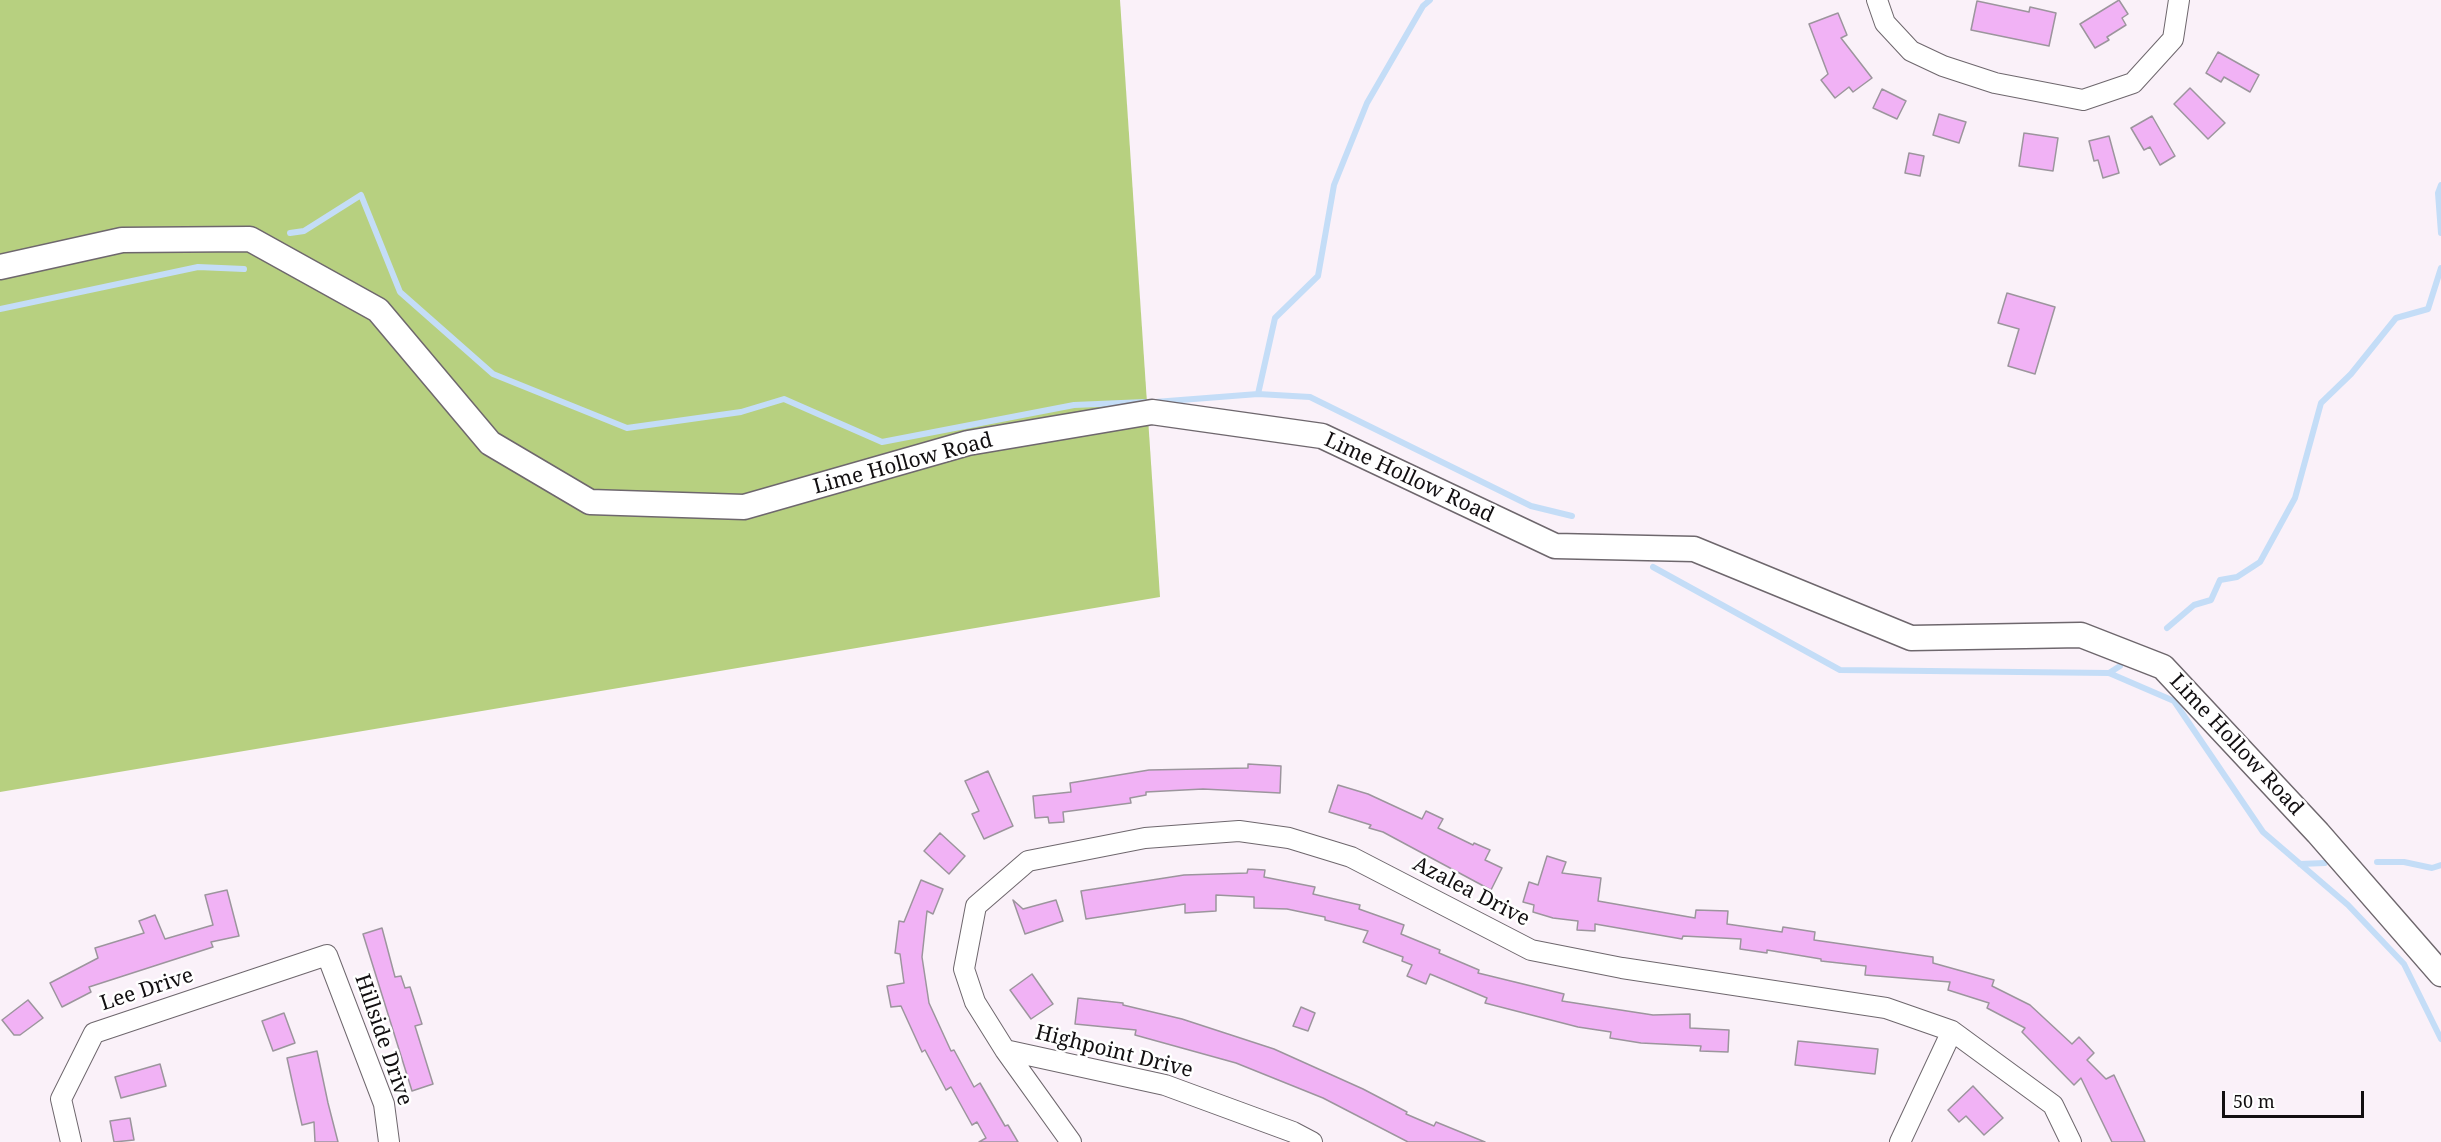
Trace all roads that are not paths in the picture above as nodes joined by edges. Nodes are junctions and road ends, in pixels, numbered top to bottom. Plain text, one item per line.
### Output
1 (1877, 0) edge
2 (2179, 0) edge
3 (0, 267) edge
4 (327, 955) joint
5 (2441, 974) edge
6 (1952, 1031) junction
7 (1005, 1050) junction
8 (71, 1142) edge
9 (389, 1142) edge
10 (1071, 1142) edge
11 (1312, 1142) edge
12 (1900, 1142) edge
13 (2071, 1142) edge

1 - 2 street
3 - 5 street, Lime Hollow Road
4 - 8 street, Lee Drive
4 - 9 street, Hillside Drive
6 - 7 street, Azalea Drive
6 - 12 street
6 - 13 street, Azalea Drive
7 - 10 street, Azalea Drive
7 - 11 street, Highpoint Drive

